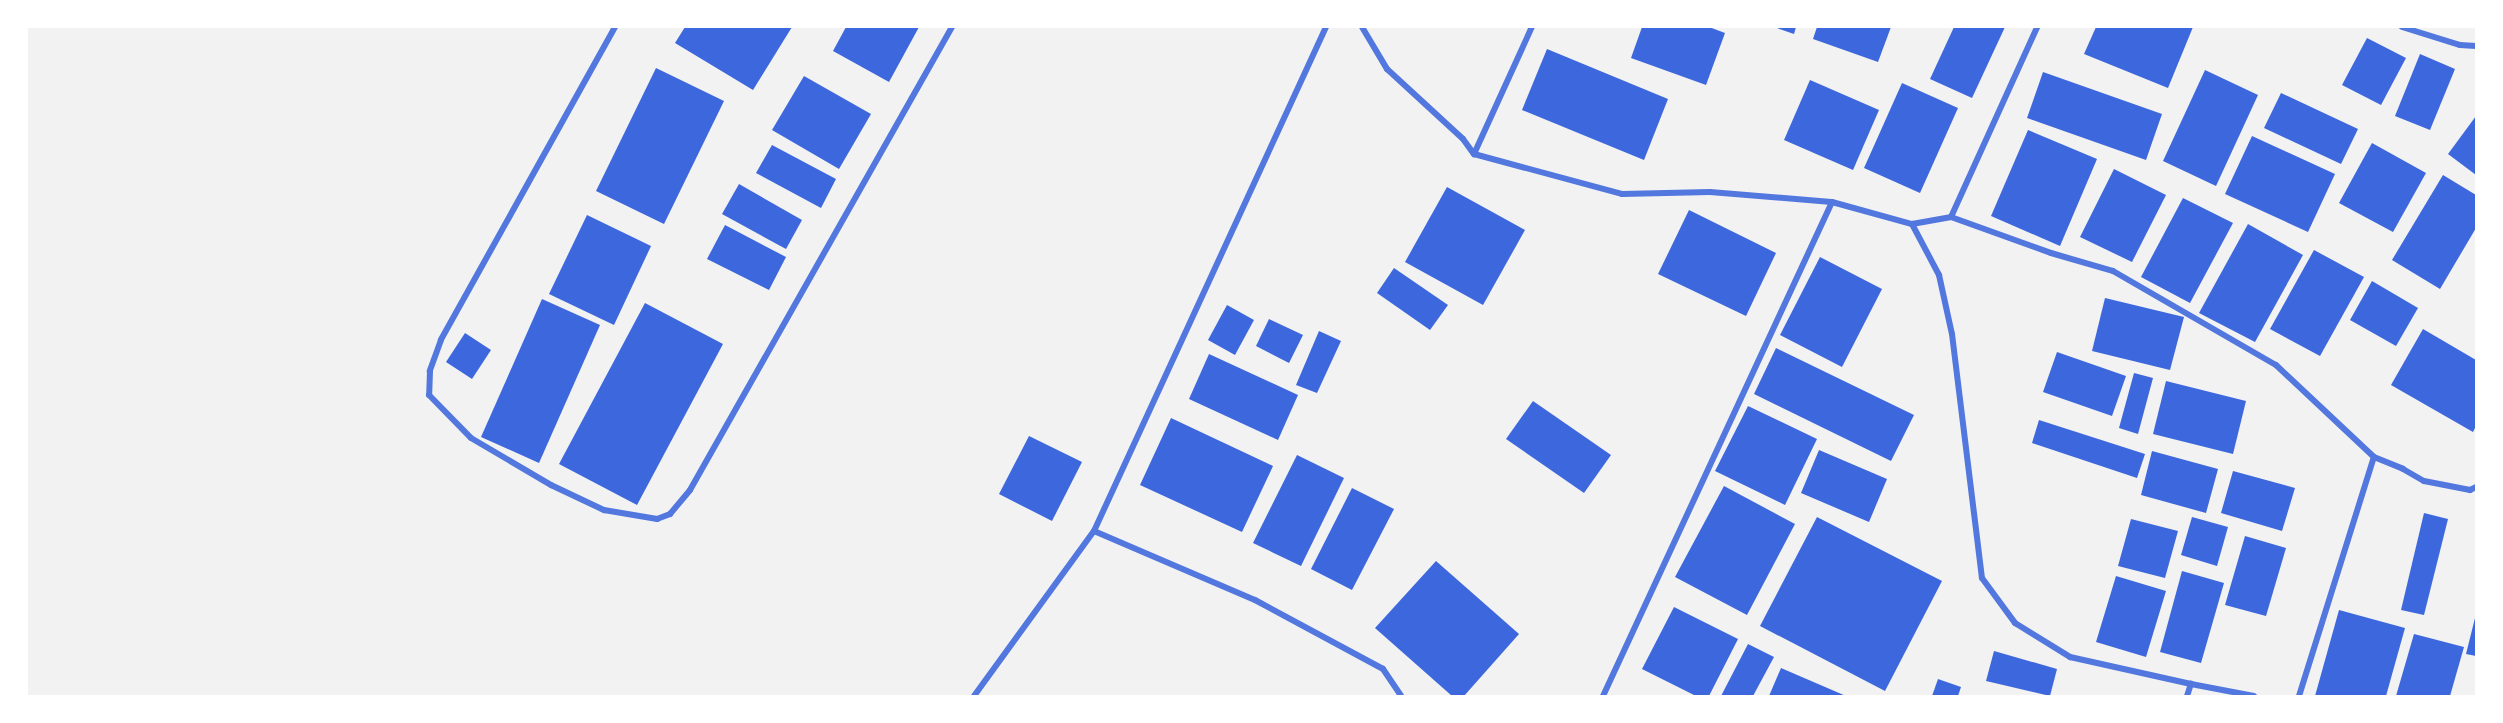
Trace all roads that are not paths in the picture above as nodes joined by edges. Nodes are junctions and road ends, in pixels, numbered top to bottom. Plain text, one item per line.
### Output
1 (615, 27) edge
2 (952, 27) edge
3 (1326, 27) edge
4 (1362, 27) edge
5 (1532, 27) edge
6 (2037, 27) edge
7 (2402, 27) edge
8 (2476, 46) edge
9 (1474, 154) junction
10 (1832, 202) junction
11 (1951, 217) junction
12 (1912, 224) junction
13 (2374, 457) junction
14 (2476, 487) edge
15 (1094, 531) junction
16 (2191, 684) junction
17 (974, 696) edge
18 (1401, 696) edge
19 (1603, 696) edge
20 (2187, 696) edge
21 (2254, 696) edge
22 (2299, 696) edge

1 - 2 street
3 - 15 street
4 - 9 street
5 - 9 street
6 - 11 street
7 - 8 street
9 - 10 street
10 - 12 street
10 - 19 street
11 - 12 street
11 - 13 street
12 - 16 street
13 - 14 street
13 - 22 street
15 - 17 street
15 - 18 street
16 - 20 street
16 - 21 street

